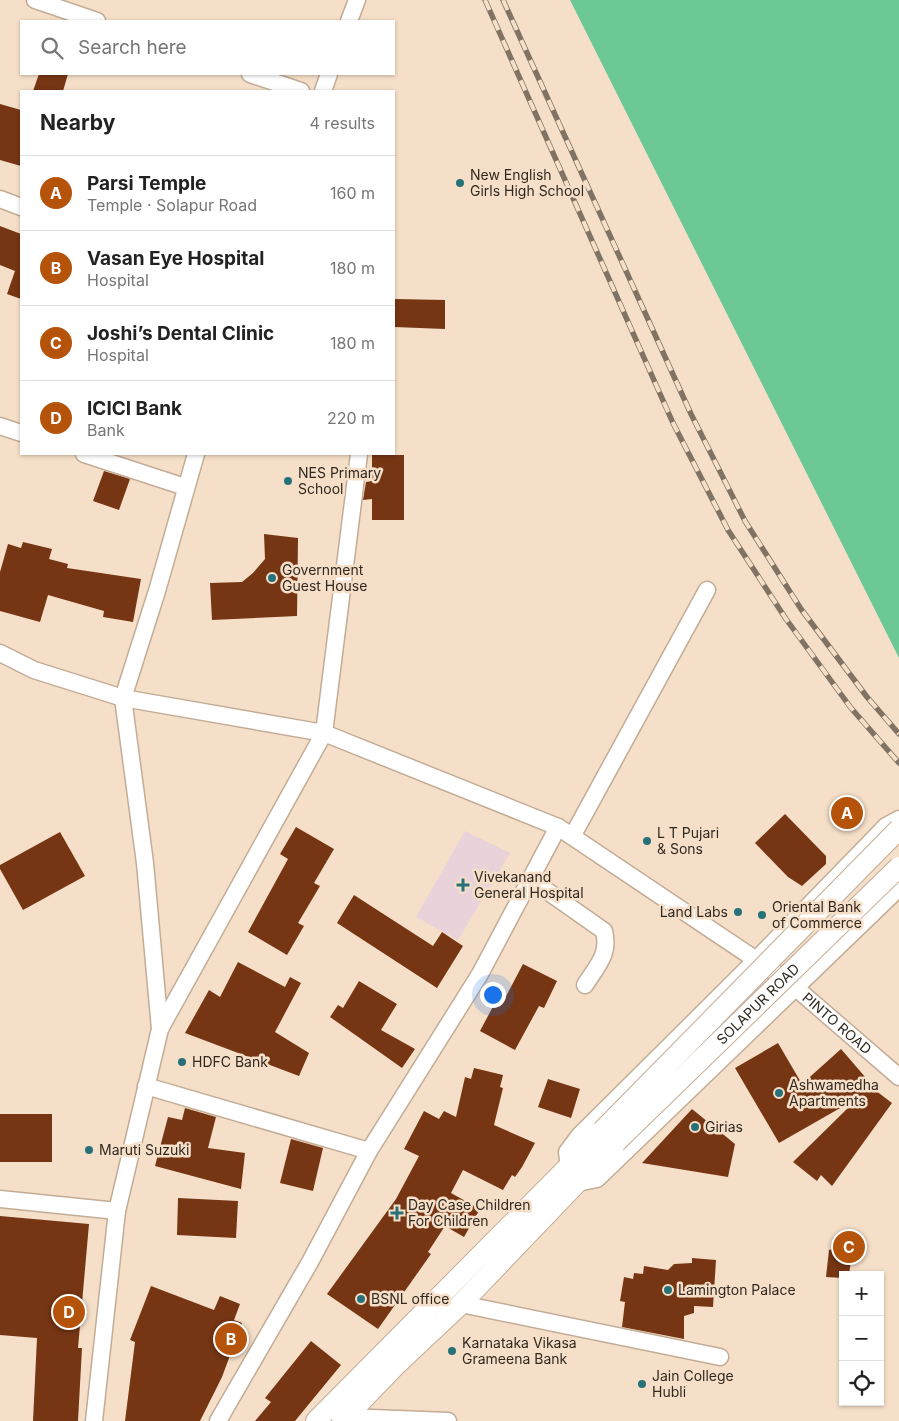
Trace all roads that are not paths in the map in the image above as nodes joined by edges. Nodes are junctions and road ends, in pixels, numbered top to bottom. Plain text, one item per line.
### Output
1 (35, 0) edge
2 (357, 0) edge
3 (94, 20) edge
4 (349, 20) edge
5 (253, 75) edge
6 (329, 75) edge
7 (298, 90) edge
8 (323, 90) edge
9 (0, 199) edge
10 (20, 207) edge
11 (0, 426) edge
12 (20, 433) edge
13 (87, 455) edge
14 (196, 455) edge
15 (359, 455) edge
16 (185, 487) junction
17 (707, 590) dead end
18 (0, 653) edge
19 (123, 698) junction
20 (324, 733) junction
21 (899, 819) edge
22 (558, 827) junction
23 (899, 829) edge
24 (572, 836) junction
25 (899, 867) edge
26 (530, 879) junction
27 (899, 888) edge
28 (756, 960) junction
29 (584, 985) dead end
30 (794, 987) junction
31 (160, 1029) junction
32 (899, 1077) edge
33 (146, 1086) junction
34 (609, 1136) junction
35 (369, 1151) junction
36 (573, 1175) junction
37 (0, 1198) edge
38 (118, 1211) junction
39 (461, 1304) junction
40 (720, 1357) dead end
41 (344, 1419) edge
42 (94, 1421) edge
43 (218, 1421) edge
44 (316, 1421) edge
45 (448, 1421) edge

1 - 3 street
2 - 4 street
5 - 7 street
6 - 8 street
9 - 10 street
11 - 12 street
13 - 16 street
14 - 16 street
15 - 20 street
16 - 19 street
17 - 24 street
18 - 19 street, PINTO ROAD
19 - 20 street, PINTO ROAD
19 - 31 street
20 - 22 street, PINTO ROAD
20 - 31 street
21 - 28 street
22 - 24 street, PINTO ROAD
22 - 26 street
23 - 34 main road, bridge
24 - 28 street, PINTO ROAD
25 - 34 main road, SOLAPUR ROAD, bridge
26 - 29 street
26 - 35 street
27 - 30 street
28 - 30 street, PINTO ROAD
28 - 36 street
30 - 32 street, PINTO ROAD
30 - 36 street
31 - 33 street
33 - 35 street
33 - 38 street
34 - 36 main road
35 - 43 street
36 - 39 main road
36 - 44 main road
37 - 38 street
38 - 42 street
39 - 40 street
39 - 41 main road
41 - 45 street

